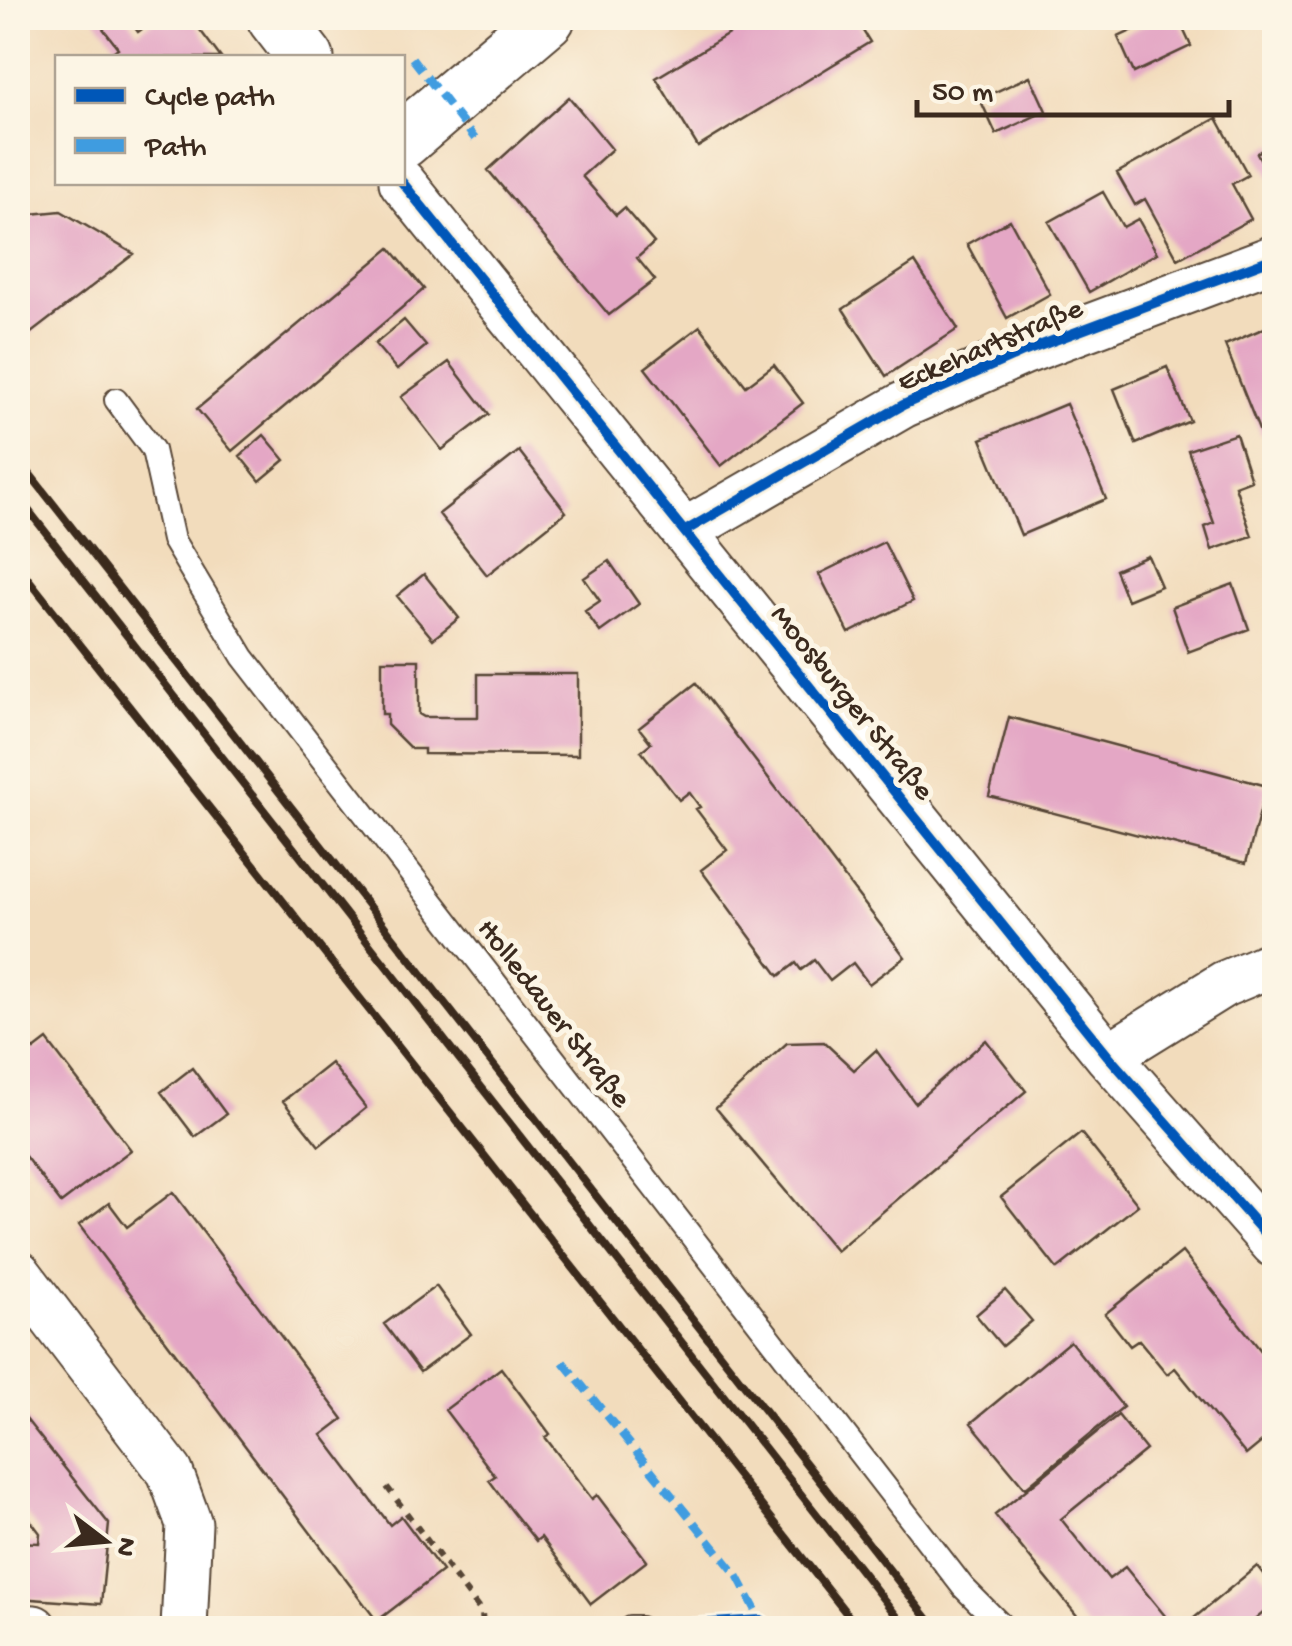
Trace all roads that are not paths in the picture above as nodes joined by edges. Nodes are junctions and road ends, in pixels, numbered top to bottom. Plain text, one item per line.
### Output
1 (276, 18) edge
2 (546, 18) edge
3 (304, 55) edge
4 (405, 138) edge
5 (404, 185) edge
6 (1274, 258) edge
7 (116, 400) dead end
8 (684, 532) junction
9 (1274, 963) edge
10 (1108, 1056) junction
11 (1274, 1244) edge
12 (18, 1273) edge
13 (18, 1627) edge
14 (34, 1628) edge
15 (184, 1628) edge
16 (630, 1628) edge
17 (640, 1628) edge
18 (1004, 1628) edge

1 - 3 main road
2 - 4 main road
5 - 8 street, Moosburger Straße
6 - 8 street, Eckehartstraße
7 - 18 lane, Holledauer Straße
8 - 10 street, Moosburger Straße
9 - 10 street
10 - 11 street, Moosburger Straße
12 - 15 street
13 - 14 street
16 - 17 lane

